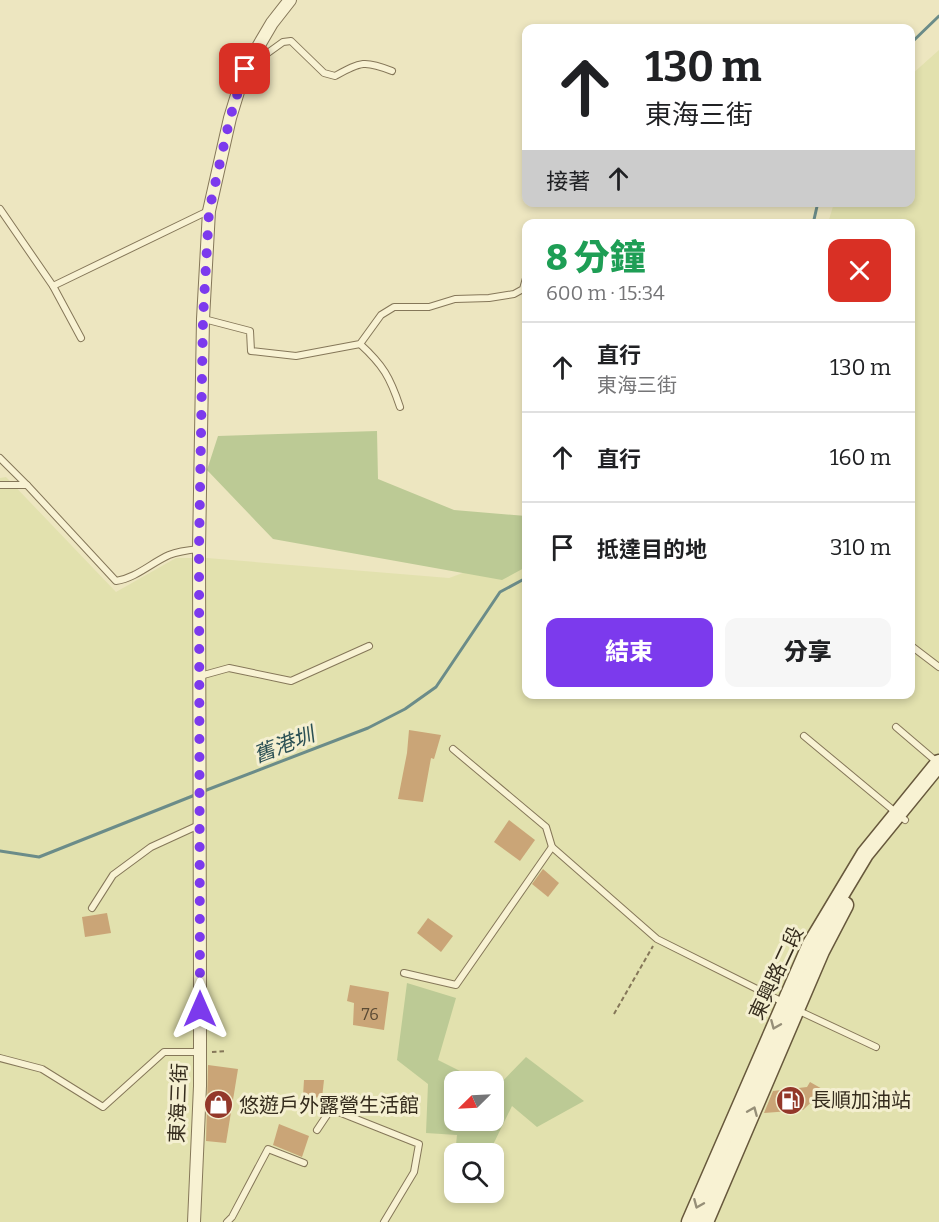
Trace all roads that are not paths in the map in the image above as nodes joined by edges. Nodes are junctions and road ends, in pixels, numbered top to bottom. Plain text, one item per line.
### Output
1 (290, 0) edge
2 (245, 69) junction
3 (392, 71) dead end
4 (0, 209) edge
5 (209, 211) junction
6 (53, 286) junction
7 (522, 290) edge
8 (203, 319) junction
9 (81, 338) dead end
10 (360, 344) junction
11 (400, 407) dead end
12 (0, 458) edge
13 (0, 485) edge
14 (27, 485) junction
15 (199, 549) junction
16 (369, 646) dead end
17 (915, 649) edge
18 (939, 667) edge
19 (199, 676) junction
20 (896, 727) dead end
21 (804, 736) dead end
22 (453, 749) dead end
23 (939, 763) edge
24 (939, 780) edge
25 (901, 817) junction
26 (200, 825) junction
27 (552, 846) junction
28 (92, 908) dead end
29 (404, 973) dead end
30 (791, 1006) junction
31 (876, 1047) dead end
32 (200, 1052) junction
33 (0, 1058) edge
34 (317, 1130) dead end
35 (735, 1136) junction
36 (304, 1163) dead end
37 (194, 1222) edge
38 (227, 1222) edge
39 (384, 1222) edge
40 (690, 1222) edge
41 (705, 1222) edge

1 - 2 street
2 - 3 lane
2 - 5 street
4 - 6 lane
5 - 6 lane
5 - 8 street
6 - 9 lane
7 - 10 lane
8 - 10 lane
8 - 15 street
10 - 11 lane
12 - 14 lane
13 - 14 lane
14 - 15 lane
15 - 19 street
16 - 19 lane
17 - 18 lane
19 - 26 street, 東海三街
20 - 23 lane
21 - 25 lane
22 - 27 lane
23 - 25 main road, 東興路二段
24 - 25 main road, 東興路二段
25 - 30 main road, 東興路二段
26 - 28 lane
26 - 32 street, 東海三街
27 - 29 lane
27 - 30 lane
30 - 31 lane
30 - 35 main road, 東興路二段
32 - 33 lane
32 - 37 street, 東海三街
34 - 39 lane
35 -> 40 main road, 東興路二段
35 - 41 main road, 東興路二段
36 - 38 lane

